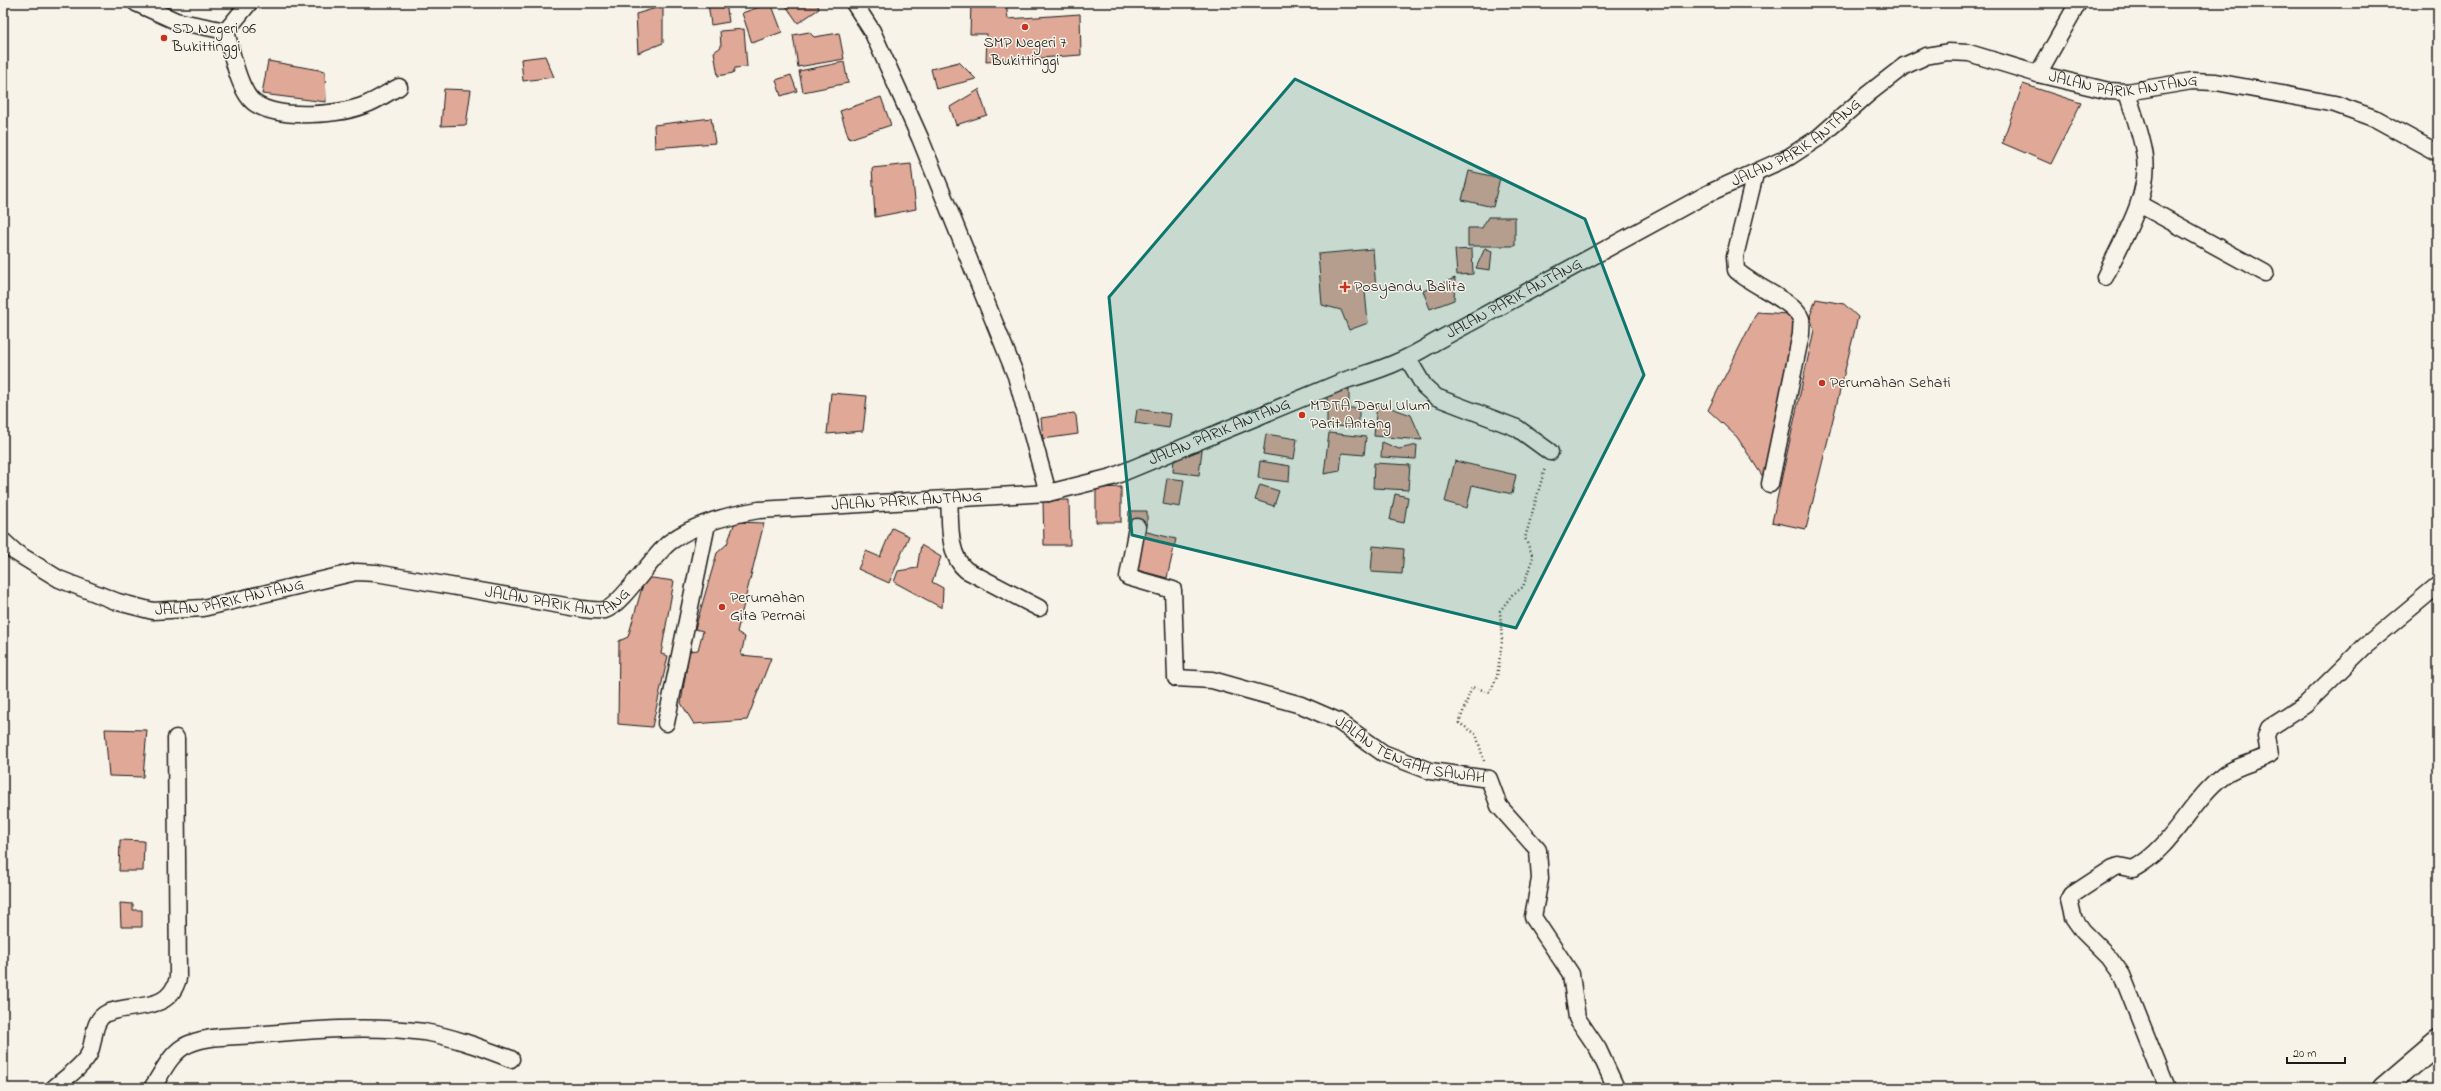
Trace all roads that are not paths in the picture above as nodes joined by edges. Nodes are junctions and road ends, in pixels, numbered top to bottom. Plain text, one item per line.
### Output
1 (136, 3) edge
2 (249, 3) edge
3 (854, 3) edge
4 (2078, 3) edge
5 (226, 31) junction
6 (2038, 74) junction
7 (399, 86) dead end
8 (2127, 92) junction
9 (2438, 153) edge
10 (1755, 174) junction
11 (2139, 204) junction
12 (2265, 272) dead end
13 (2105, 277) dead end
14 (1408, 359) junction
15 (1550, 452) road end
16 (1770, 484) dead end
17 (1048, 493) junction
18 (950, 499) junction
19 (707, 524) junction
20 (1137, 527) dead end
21 (3, 540) edge
22 (2438, 585) edge
23 (1039, 608) dead end
24 (666, 723) dead end
25 (176, 738) dead end
26 (2438, 1042) edge
27 (511, 1059) dead end
28 (54, 1088) edge
29 (152, 1088) edge
30 (1616, 1088) edge
31 (2167, 1088) edge
32 (2384, 1088) edge

1 - 5 street
2 - 5 street
3 - 17 street
4 - 6 street
5 - 7 street
6 - 8 street, JALAN PARIK ANTANG
6 - 10 street, JALAN PARIK ANTANG
8 - 9 street, JALAN PARIK ANTANG
8 - 11 street
10 - 14 street, JALAN PARIK ANTANG
10 - 16 street
11 - 12 street
11 - 13 street
14 - 15 street
14 - 17 street, JALAN PARIK ANTANG
17 - 18 street, JALAN PARIK ANTANG
18 - 19 street, JALAN PARIK ANTANG
18 - 23 street
19 - 21 street, JALAN PARIK ANTANG
19 - 24 street
20 - 30 street, JALAN TENGAH SAWAH
22 - 31 street
25 - 28 street
26 - 32 street
27 - 29 street

